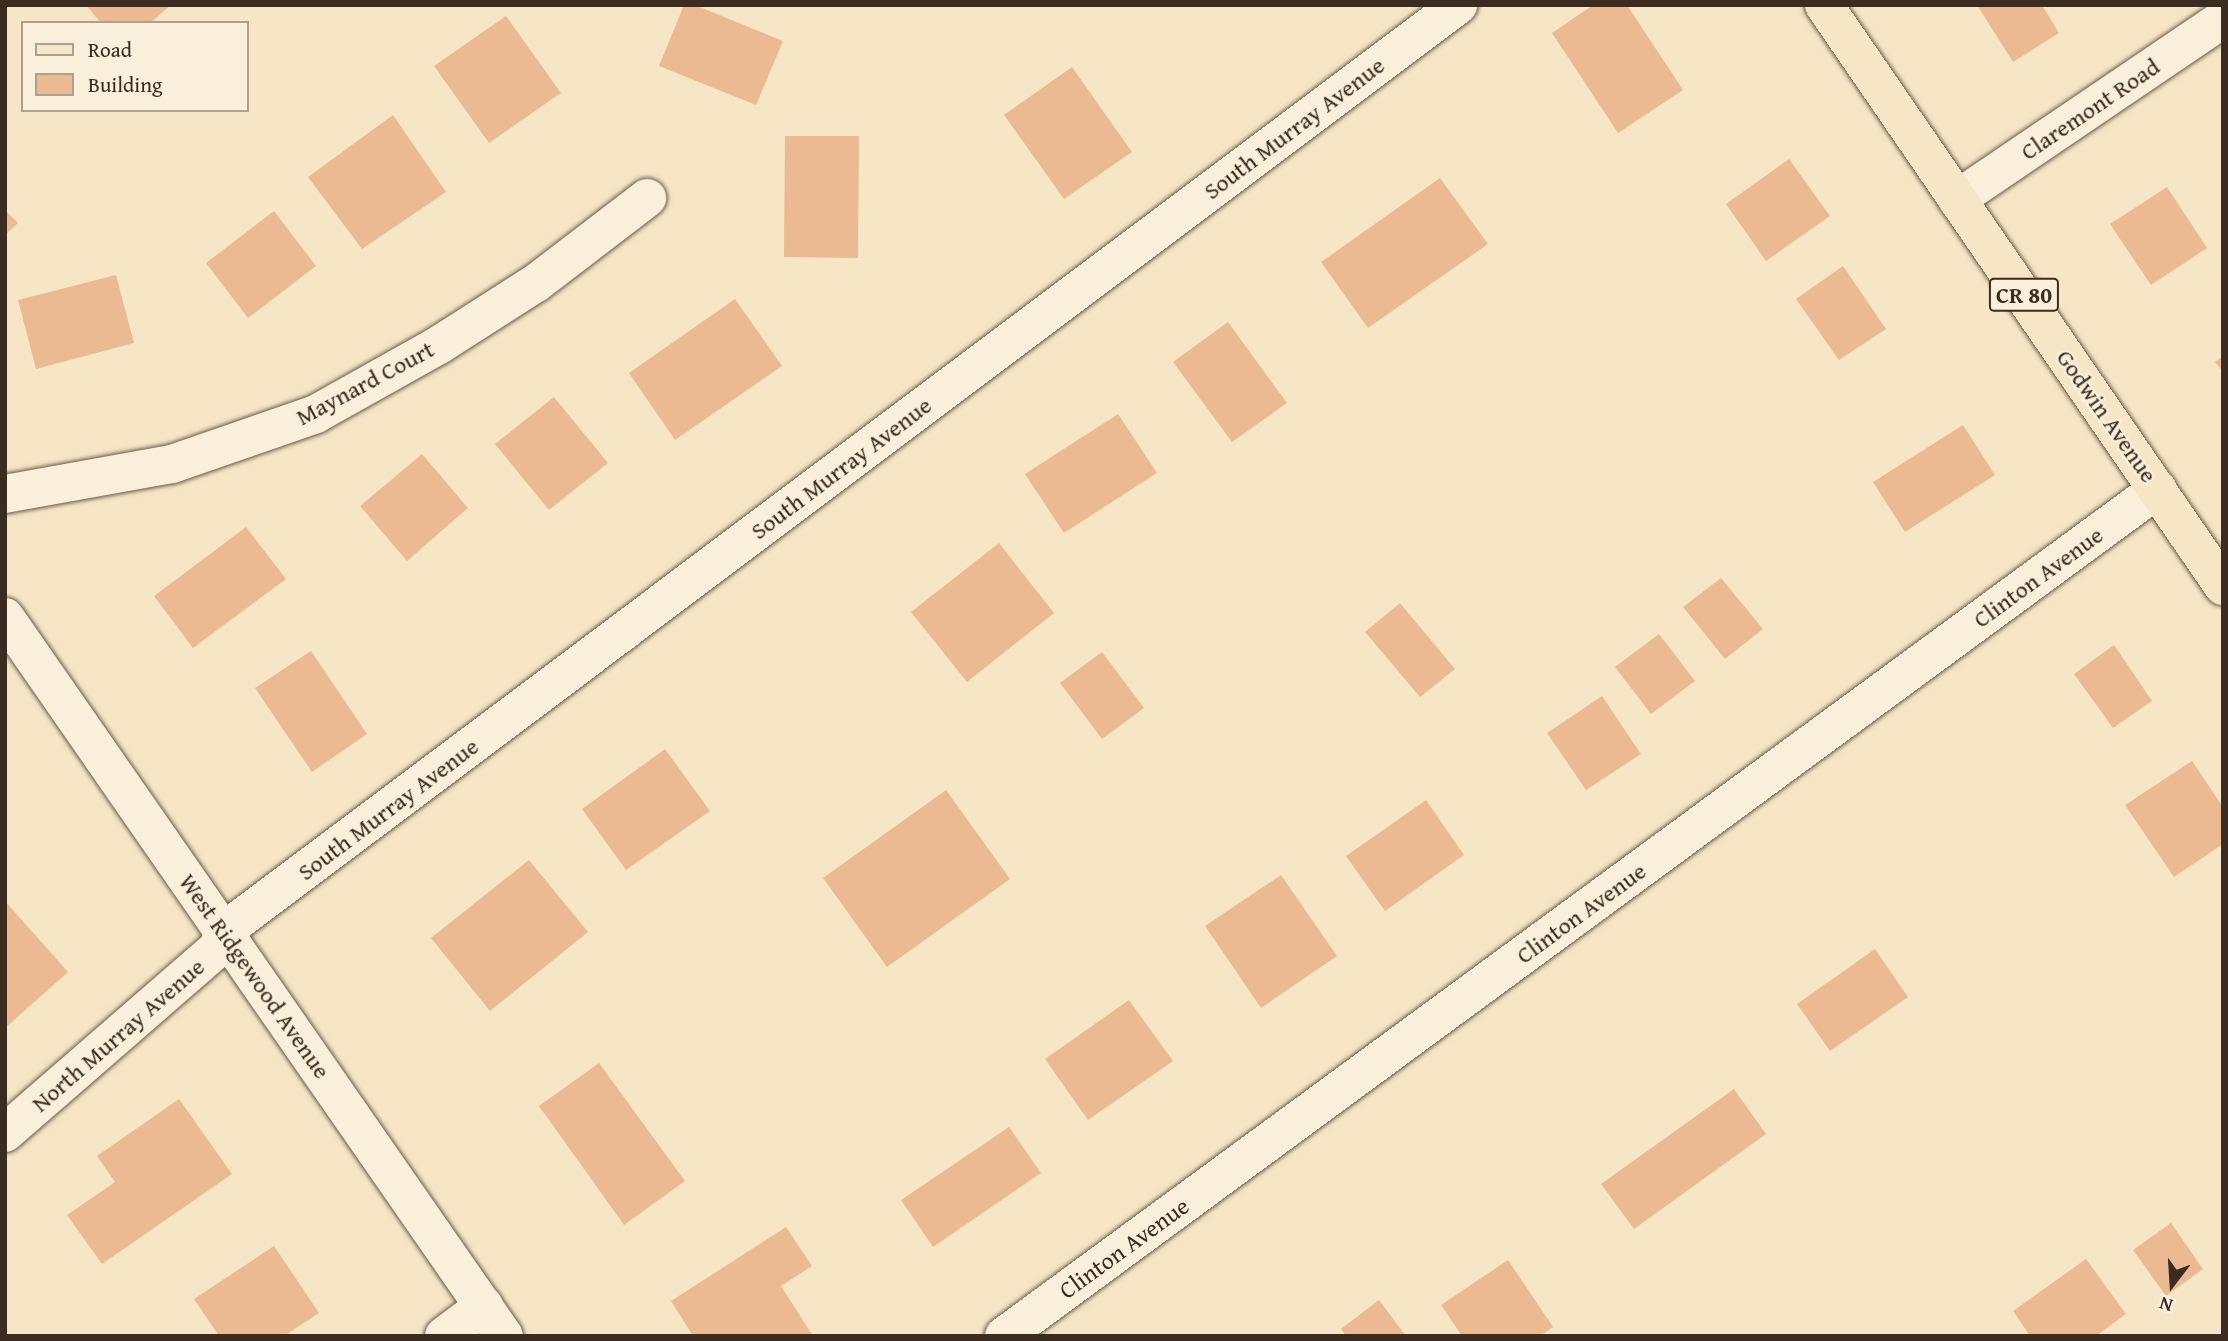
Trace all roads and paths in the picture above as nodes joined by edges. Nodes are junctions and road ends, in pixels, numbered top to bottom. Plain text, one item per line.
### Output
1 (1458, 5) edge
2 (1824, 5) edge
3 (2223, 19) edge
4 (647, 198) dead end
5 (1957, 199) junction
6 (2158, 489) junction
7 (5, 494) edge
8 (2221, 579) edge
9 (5, 617) edge
10 (224, 931) junction
11 (5, 1133) edge
12 (494, 1321) edge
13 (444, 1336) edge
14 (1004, 1336) edge

1 - 10 street, South Murray Avenue
2 - 5 main road, Godwin Avenue / CR 80
3 - 5 street, Claremont Road
4 - 7 street, Maynard Court
5 - 6 main road, Godwin Avenue / CR 80
6 - 8 main road, Godwin Avenue / CR 80
6 - 14 street, Clinton Avenue
9 - 10 street, West Ridgewood Avenue
10 - 11 street, North Murray Avenue
10 - 12 street, West Ridgewood Avenue
12 - 13 street

